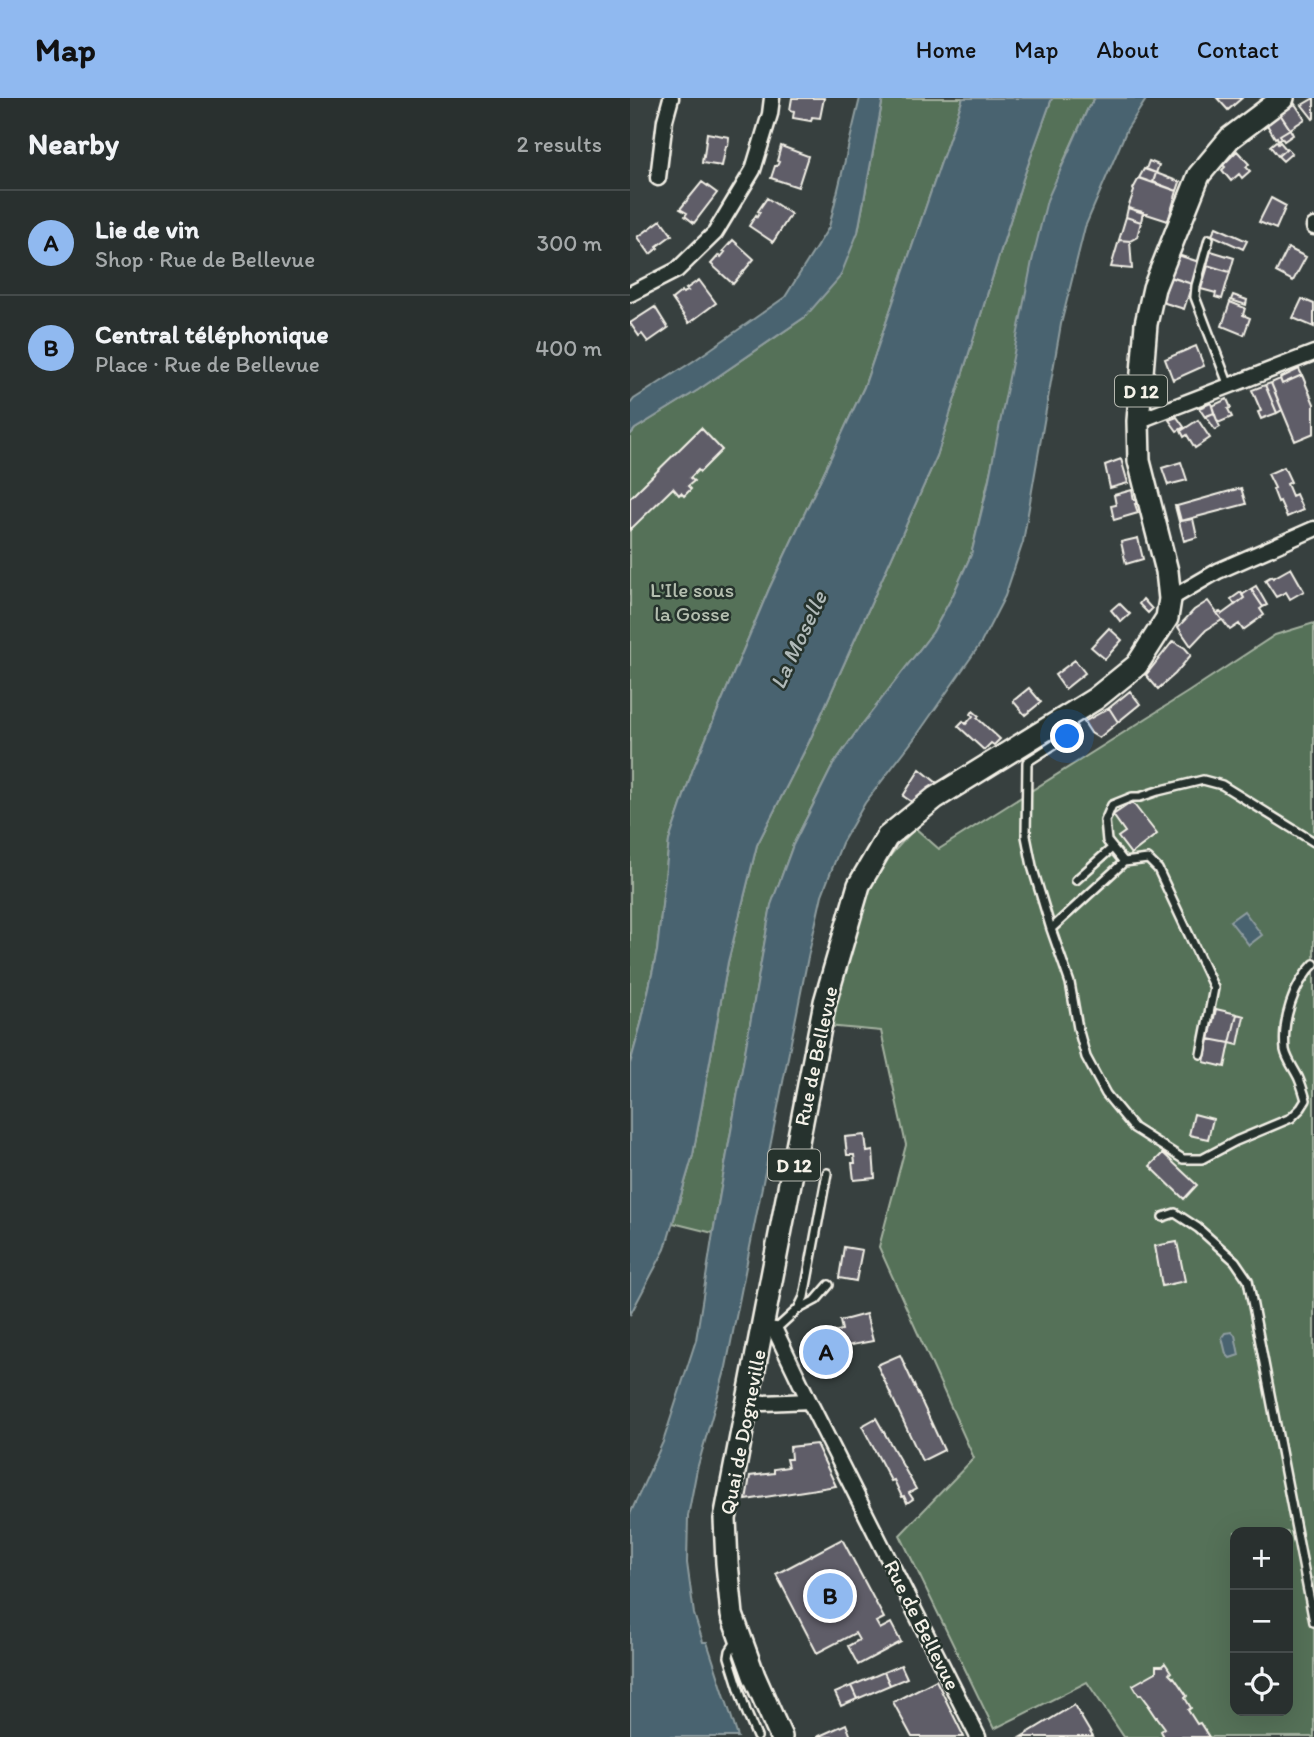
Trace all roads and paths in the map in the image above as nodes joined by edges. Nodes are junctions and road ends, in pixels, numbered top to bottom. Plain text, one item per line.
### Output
1 (671, 98) edge
2 (770, 98) edge
3 (1283, 98) edge
4 (659, 178) dead end
5 (1209, 239) dead end
6 (630, 294) edge
7 (1314, 352) edge
8 (1229, 386) junction
9 (1141, 419) junction
10 (1314, 529) edge
11 (1170, 599) junction
12 (1071, 713) junction
13 (1314, 842) edge
14 (1112, 848) junction
15 (1124, 862) junction
16 (1076, 880) dead end
17 (1051, 929) junction
18 (1314, 964) edge
19 (1201, 1054) dead end
20 (827, 1173) dead end
21 (1163, 1217) dead end
22 (829, 1285) dead end
23 (799, 1309) junction
24 (769, 1329) junction
25 (749, 1401) junction
26 (809, 1401) junction
27 (1314, 1622) edge
28 (739, 1636) junction
29 (757, 1737) edge
30 (781, 1737) edge
31 (978, 1737) edge

1 - 4 street
2 - 6 street
3 - 9 main road, D 12
5 - 8 lane
7 - 8 street
8 - 9 street
9 - 11 main road, D 12
10 - 11 street
11 - 12 main road, D 12
12 - 17 lane
12 - 24 main road, Rue de Bellevue / D 12
13 - 14 lane
14 - 15 lane
14 - 16 lane
15 - 17 lane
15 - 19 lane
17 - 18 lane
20 - 23 lane
21 - 27 lane
22 - 23 lane
23 - 24 lane
24 - 25 main road, Quai de Dogneville / D 12
24 - 26 street, Rue de Bellevue
25 - 26 street
25 - 28 main road, Quai de Dogneville / D 12
26 - 31 street, Rue de Bellevue
28 - 29 lane
28 - 30 main road, Quai de Dogneville / D 12

